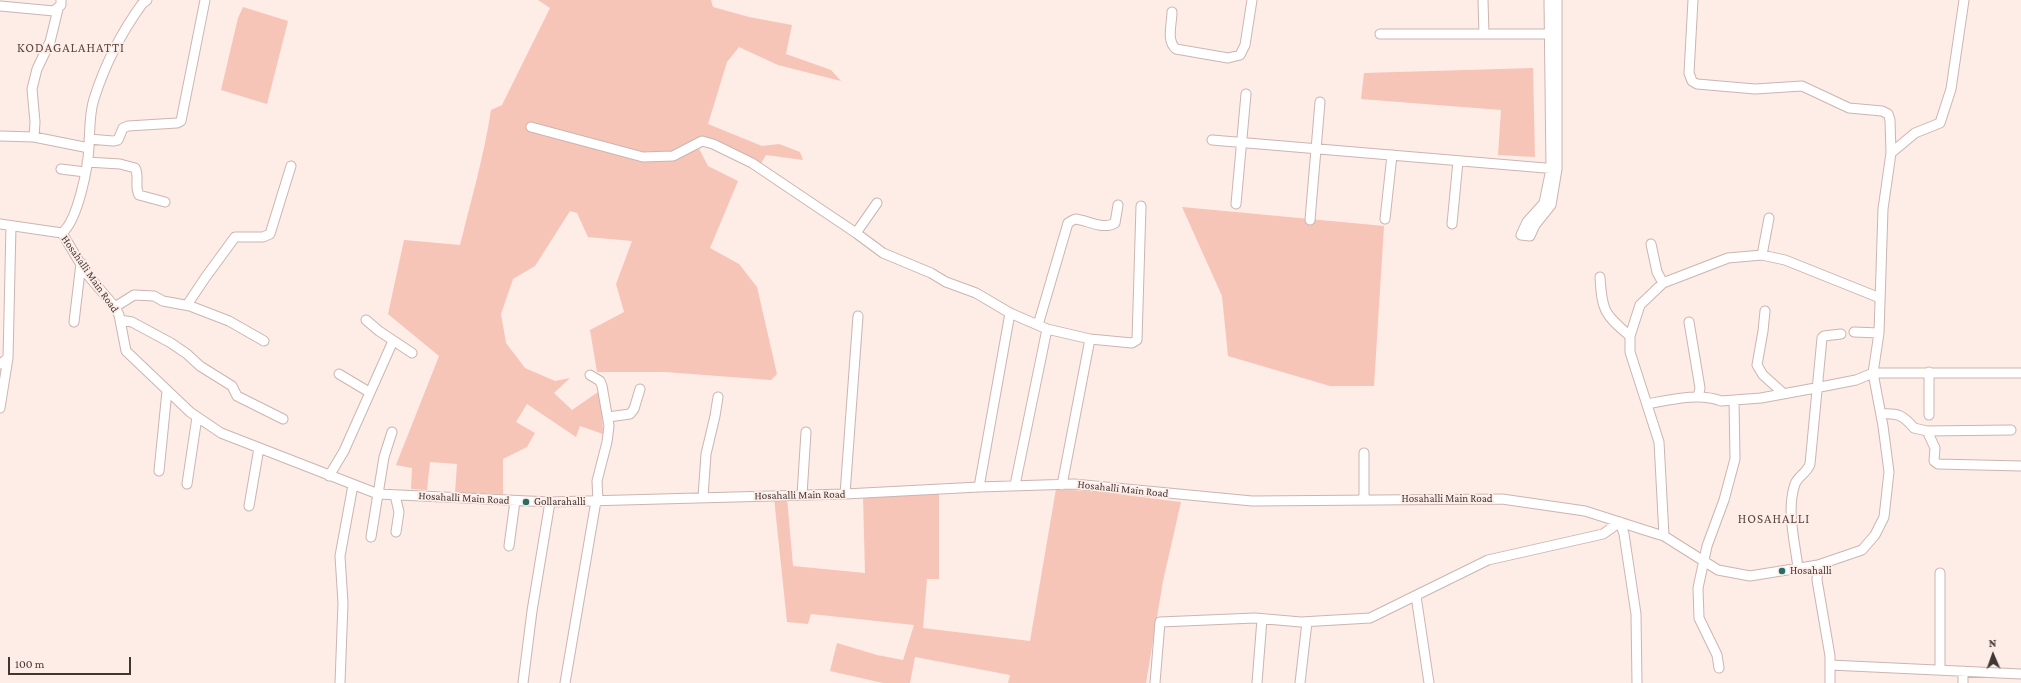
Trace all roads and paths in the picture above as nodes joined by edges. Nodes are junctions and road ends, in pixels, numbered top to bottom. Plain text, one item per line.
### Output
1 (61, 0) edge
2 (147, 0) edge
3 (206, 0) edge
4 (1252, 0) edge
5 (1483, 0) edge
6 (1549, 0) edge
7 (1557, 0) edge
8 (1693, 0) edge
9 (1964, 0) edge
10 (0, 6) edge
11 (58, 9) junction
12 (1172, 12) dead end
13 (1380, 34) dead end
14 (1484, 34) junction
15 (1550, 34) junction
16 (1246, 94) dead end
17 (1320, 102) dead end
18 (531, 126) dead end
19 (0, 136) edge
20 (34, 137) junction
21 (1212, 140) dead end
22 (1241, 143) junction
23 (89, 144) junction
24 (1316, 149) junction
25 (1891, 153) junction
26 (1392, 155) junction
27 (1458, 161) junction
28 (87, 162) junction
29 (291, 166) dead end
30 (62, 169) dead end
31 (1554, 169) junction
32 (85, 172) junction
33 (165, 202) dead end
34 (877, 203) dead end
35 (1236, 204) dead end
36 (1118, 205) dead end
37 (1141, 206) dead end
38 (1769, 218) dead end
39 (1385, 219) dead end
40 (1310, 220) dead end
41 (0, 224) edge
42 (1452, 224) dead end
43 (11, 226) junction
44 (62, 233) junction
45 (856, 233) junction
46 (1526, 235) dead end
47 (1651, 244) dead end
48 (1762, 255) junction
49 (80, 263) junction
50 (1600, 278) dead end
51 (1663, 283) junction
52 (1880, 298) junction
53 (187, 305) junction
54 (115, 307) junction
55 (1765, 311) dead end
56 (1010, 313) junction
57 (858, 316) dead end
58 (120, 320) junction
59 (366, 320) dead end
60 (74, 322) dead end
61 (1689, 322) dead end
62 (1038, 325) junction
63 (1047, 329) junction
64 (1854, 332) dead end
65 (1879, 333) junction
66 (1841, 334) dead end
67 (1630, 336) junction
68 (1090, 339) junction
69 (264, 341) dead end
70 (393, 341) junction
71 (412, 353) dead end
72 (8, 358) junction
73 (0, 364) edge
74 (1929, 372) junction
75 (1873, 373) junction
76 (2021, 373) edge
77 (339, 374) dead end
78 (590, 375) dead end
79 (1817, 388) junction
80 (640, 389) dead end
81 (167, 391) junction
82 (369, 392) junction
83 (1783, 393) junction
84 (718, 397) dead end
85 (1698, 397) junction
86 (1734, 400) junction
87 (1646, 404) junction
88 (0, 408) edge
89 (1881, 414) junction
90 (1929, 415) dead end
91 (197, 417) junction
92 (608, 417) junction
93 (283, 419) dead end
94 (2012, 430) dead end
95 (1927, 431) junction
96 (392, 432) dead end
97 (806, 432) dead end
98 (259, 448) junction
99 (1364, 453) dead end
100 (2021, 466) edge
101 (159, 471) dead end
102 (329, 476) junction
103 (187, 484) dead end
104 (1062, 484) junction
105 (353, 485) junction
106 (1015, 486) junction
107 (979, 487) junction
108 (378, 494) junction
109 (845, 494) junction
110 (395, 495) junction
111 (802, 495) junction
112 (703, 497) junction
113 (1364, 500) junction
114 (515, 501) junction
115 (597, 501) junction
116 (550, 502) junction
117 (249, 506) dead end
118 (1620, 522) junction
119 (396, 532) dead end
120 (1664, 536) junction
121 (371, 537) dead end
122 (509, 546) dead end
123 (1703, 560) junction
124 (1818, 565) junction
125 (1798, 568) junction
126 (1940, 573) dead end
127 (1416, 596) junction
128 (1262, 618) junction
129 (1307, 622) junction
130 (1830, 665) junction
131 (1719, 668) dead end
132 (1940, 669) junction
133 (1963, 671) junction
134 (1999, 673) junction
135 (2021, 674) edge
136 (340, 683) edge
137 (523, 683) edge
138 (565, 683) edge
139 (1155, 683) edge
140 (1257, 683) edge
141 (1300, 683) edge
142 (1429, 683) edge
143 (1636, 683) edge
144 (1830, 683) edge
145 (1962, 683) edge
146 (1998, 683) edge

1 - 11 street
2 - 23 street
3 - 23 street
4 - 12 street
5 - 14 street
6 - 15 street
7 - 31 street
8 - 25 street, Hosahalli Main Road
9 - 25 street
10 - 11 street
11 - 20 street
13 - 14 street
14 - 15 street
15 - 31 street
16 - 22 street
17 - 24 street
18 - 45 street
19 - 20 street
20 - 23 street
21 - 22 street
22 - 24 street
22 - 35 street
23 - 28 street
24 - 26 street
24 - 40 street
25 - 52 street, Hosahalli Main Road
26 - 27 street
26 - 39 street
27 - 31 street
27 - 42 street
28 - 32 street
28 - 33 street
29 - 53 street
30 - 32 street
31 - 46 street
32 - 44 street
34 - 45 street
36 - 62 street
37 - 68 street
38 - 48 street
41 - 43 street, Hosahalli Main Road
43 - 44 street, Hosahalli Main Road
43 - 72 street
44 - 49 street, Hosahalli Main Road
45 - 56 street
47 - 51 street
48 - 51 street
48 - 52 street
49 - 54 street, Hosahalli Main Road
49 - 60 street
50 - 67 street
51 - 67 street
52 - 65 street, Hosahalli Main Road
53 - 54 street
53 - 69 street
54 - 58 street, Hosahalli Main Road
55 - 83 street
56 - 62 street
56 - 107 street
57 - 109 street
58 - 81 street, Hosahalli Main Road
58 - 93 street
59 - 70 street
61 - 85 street
62 - 63 street
63 - 68 street
63 - 106 street
64 - 65 street
65 - 75 street, Hosahalli Main Road
66 - 79 street
67 - 87 street
68 - 104 street
70 - 71 street
70 - 82 street
72 - 73 street
72 - 88 street
74 - 75 street
74 - 76 street
74 - 90 street
75 - 79 street
75 - 89 street, Hosahalli Main Road
77 - 82 street
78 - 92 street
79 - 83 street
79 - 125 street
80 - 92 street
81 - 91 street, Hosahalli Main Road
81 - 101 street
82 - 102 street
83 - 86 street
84 - 112 street
85 - 86 street
85 - 87 street
86 - 123 street
87 - 120 street
89 - 95 street
89 - 124 street, Hosahalli Main Road
91 - 98 street, Hosahalli Main Road
91 - 103 street
92 - 115 street
94 - 95 street
95 - 100 street
96 - 108 street
97 - 111 street
98 - 102 street, Hosahalli Main Road
98 - 117 street
99 - 113 street
102 - 105 street, Hosahalli Main Road
104 - 106 street, Hosahalli Main Road
104 - 113 street, Hosahalli Main Road
105 - 108 street, Hosahalli Main Road
105 - 136 street
106 - 107 street, Hosahalli Main Road
107 - 109 street, Hosahalli Main Road
108 - 110 street, Hosahalli Main Road
108 - 121 street
109 - 111 street, Hosahalli Main Road
110 - 114 street, Hosahalli Main Road
110 - 119 street
111 - 112 street, Hosahalli Main Road
112 - 115 street, Hosahalli Main Road
113 - 118 street, Hosahalli Main Road
114 - 116 street, Hosahalli Main Road
114 - 122 street
115 - 116 street, Hosahalli Main Road
115 - 138 street
116 - 137 street
118 - 120 street, Hosahalli Main Road
118 - 127 street
118 - 143 street
120 - 123 street, Hosahalli Main Road
123 - 125 street, Hosahalli Main Road
123 - 131 street
124 - 125 street, Hosahalli Main Road
124 - 130 street
126 - 132 street
127 - 129 street
127 - 142 street
128 - 129 street
128 - 139 street
128 - 140 street
129 - 141 street
130 - 132 street
130 - 144 street
132 - 133 street
133 - 134 street
133 - 145 street
134 - 135 street
134 - 146 street

